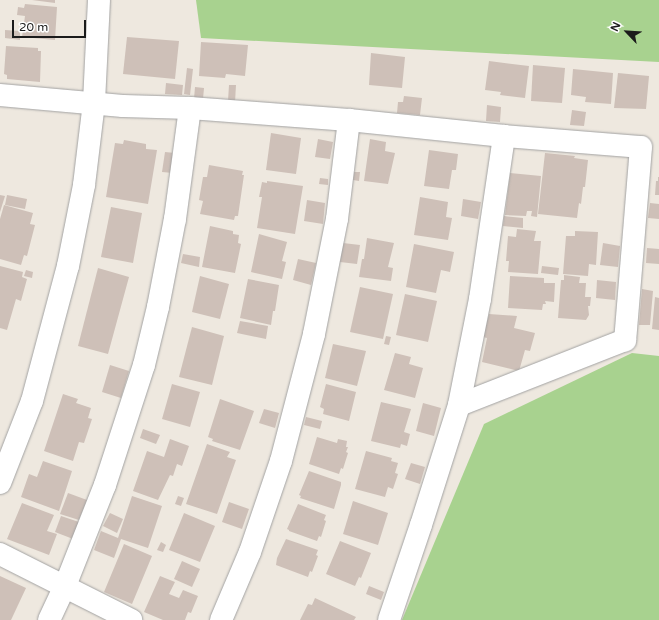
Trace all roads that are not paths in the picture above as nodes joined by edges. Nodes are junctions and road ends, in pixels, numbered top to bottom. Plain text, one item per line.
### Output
1 (99, 0) edge
2 (0, 95) edge
3 (94, 102) junction
4 (190, 108) junction
5 (349, 120) junction
6 (504, 136) junction
7 (459, 405) junction
8 (0, 483) edge
9 (0, 554) edge
10 (65, 586) junction
11 (49, 620) edge
12 (131, 620) edge
13 (222, 620) edge
14 (389, 620) edge

1 - 3 street
2 - 3 street
3 - 4 street
3 - 8 street
4 - 5 street
4 - 10 street
5 - 6 street
5 - 13 street
6 - 7 street
6 - 7 street
7 - 14 street
9 - 10 street
10 - 11 street
10 - 12 street

